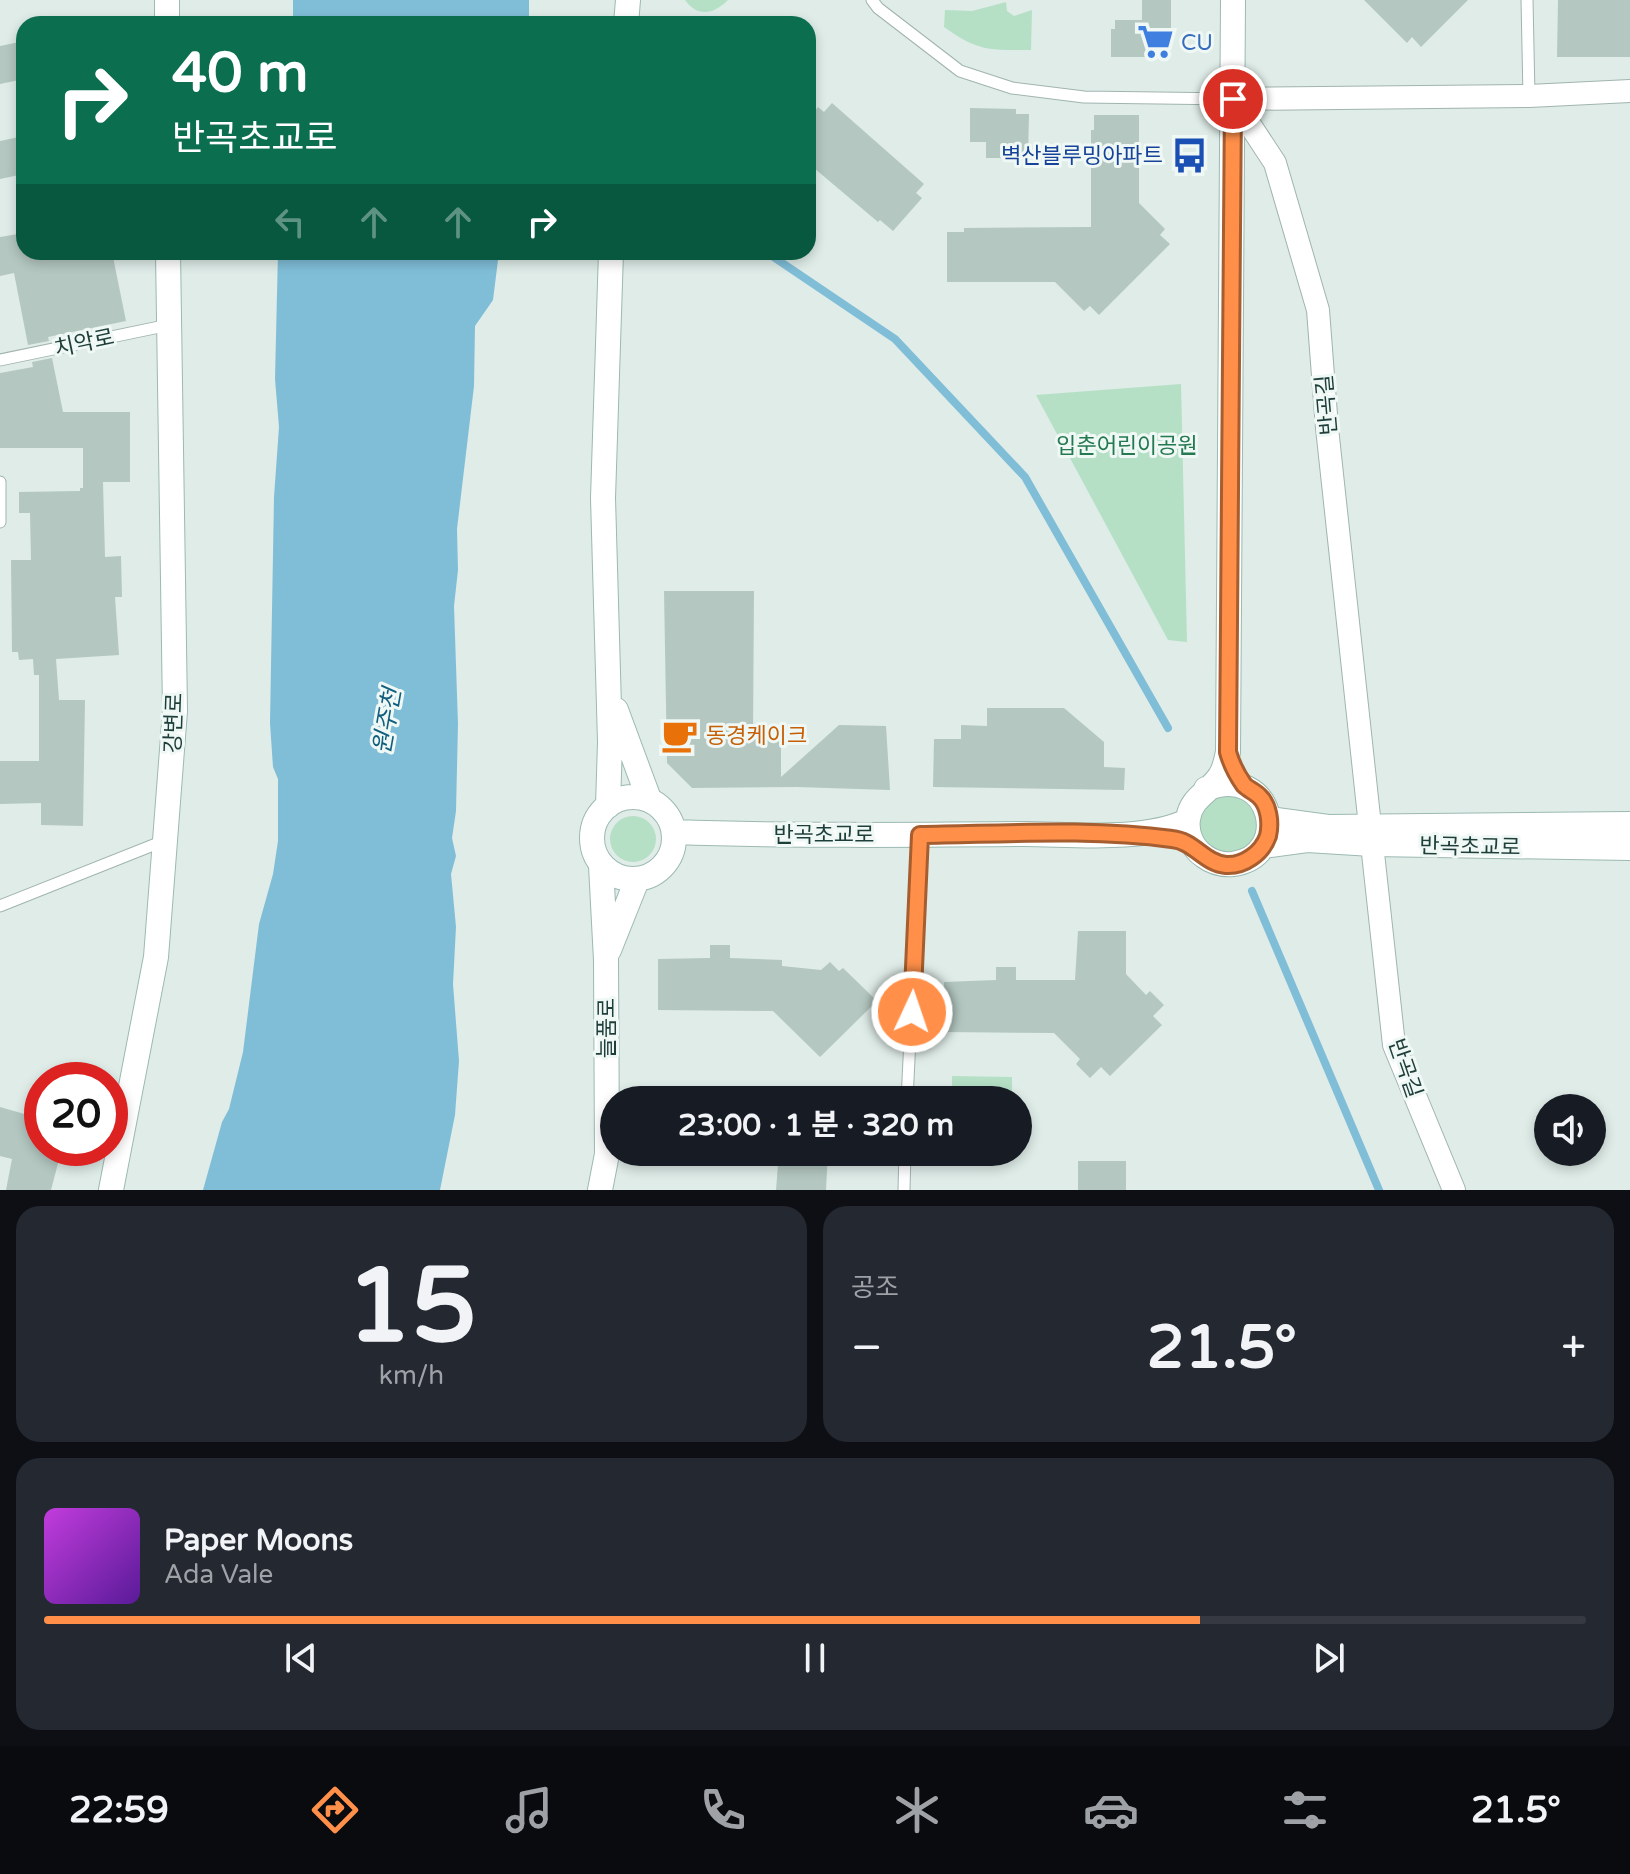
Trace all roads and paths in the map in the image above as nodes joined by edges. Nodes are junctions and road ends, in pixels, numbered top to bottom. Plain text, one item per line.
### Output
1 (872, 0) edge
2 (1233, 0) edge
3 (1527, 0) edge
4 (1630, 91) edge
5 (1529, 96) junction
6 (1233, 99) junction
7 (168, 260) edge
8 (611, 260) edge
9 (169, 325) junction
10 (0, 360) edge
11 (0, 482) edge
12 (0, 522) edge
13 (608, 689) junction
14 (1228, 752) junction
15 (1245, 786) junction
16 (1206, 789) junction
17 (649, 799) junction
18 (608, 806) junction
19 (1269, 819) junction
20 (1187, 821) junction
21 (1630, 824) edge
22 (674, 832) junction
23 (1118, 834) junction
24 (920, 835) junction
25 (1371, 835) junction
26 (166, 840) junction
27 (1194, 846) junction
28 (1263, 846) junction
29 (1630, 848) edge
30 (601, 866) junction
31 (637, 880) junction
32 (0, 906) edge
33 (606, 960) junction
34 (908, 1086) edge
35 (905, 1166) edge
36 (111, 1190) edge
37 (600, 1190) edge
38 (904, 1190) edge
39 (1454, 1190) edge

1 - 6 lane
2 - 6 street
3 - 5 lane
4 - 5 street
5 - 6 street
6 - 14 street
6 - 25 street, 반곡길
7 - 9 street, 강변로
8 - 13 street
9 - 10 lane, 치악로
9 - 26 street, 강변로
11 - 12 lane
13 - 17 street
13 - 18 street
14 - 15 street
14 - 16 street
15 - 16 street
15 - 19 street
16 - 20 street
17 - 18 street
17 - 22 street
18 - 30 street
19 - 25 street, 반곡초교로
19 - 28 street
20 - 23 street
20 - 27 street
21 - 25 street, 반곡초교로
22 - 24 street, 반곡초교로
22 - 31 street
23 - 24 street, 반곡초교로
23 - 27 street
24 - 34 lane
25 - 28 street, 반곡초교로
25 - 29 street, 반곡초교로
25 - 39 street, 반곡길
26 - 32 lane
26 - 36 street, 강변로
27 - 28 street
30 - 31 street
30 - 33 street, 늘품로
31 - 33 street
33 - 37 street, 늘품로
35 - 38 lane

